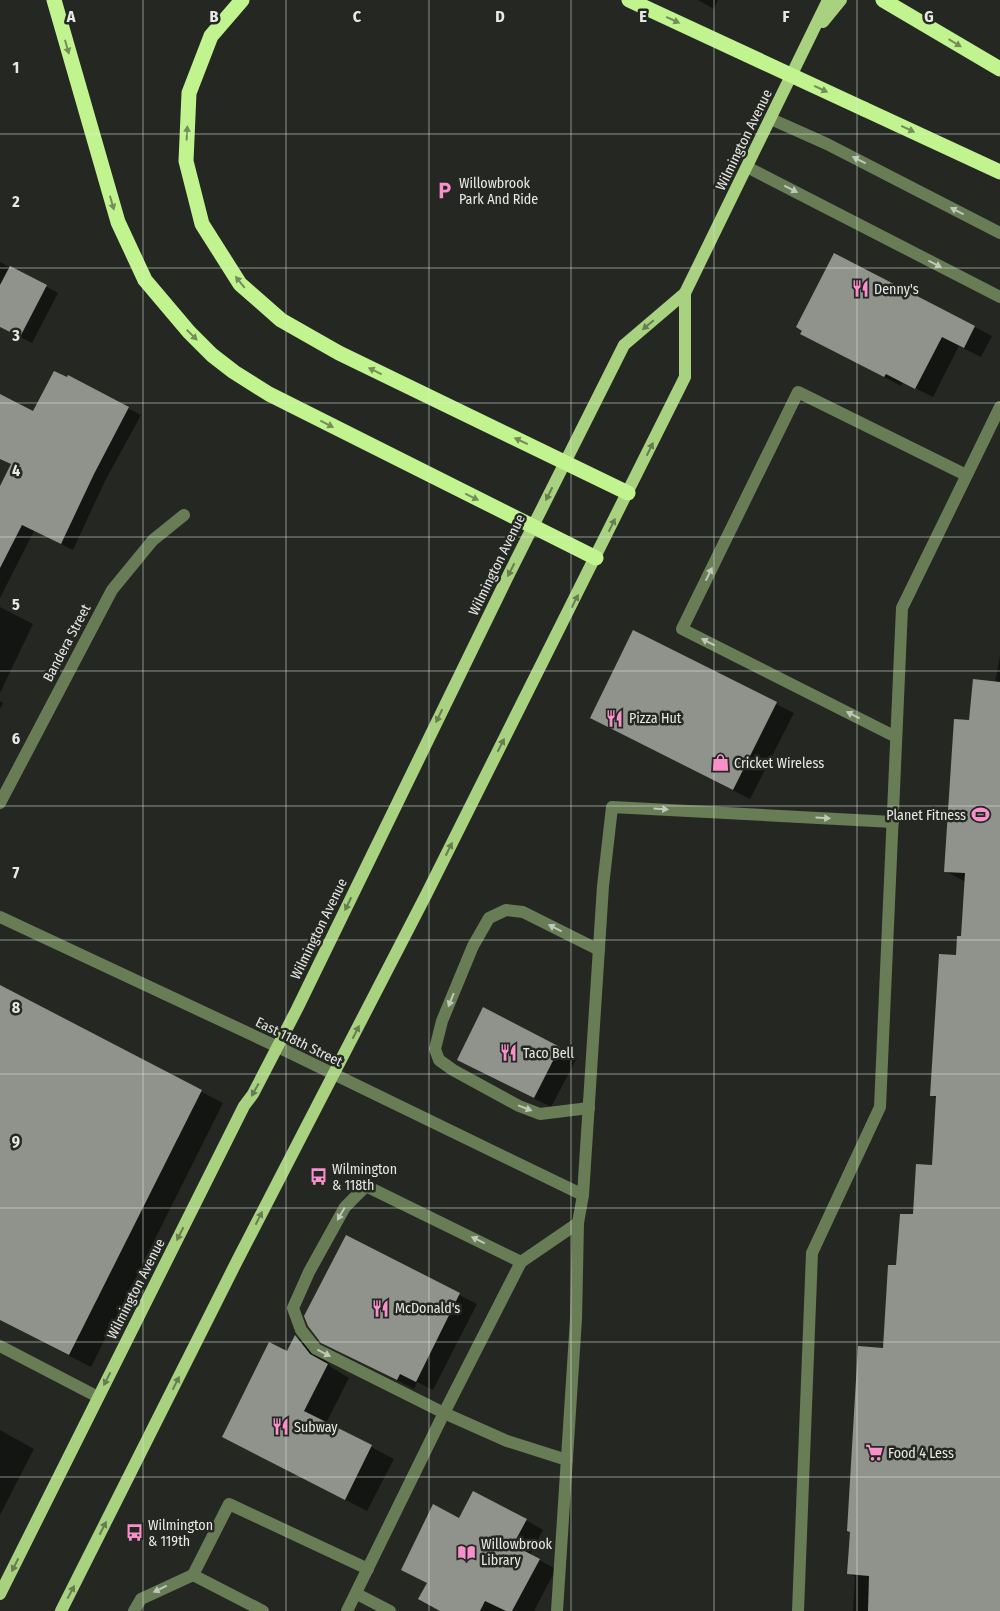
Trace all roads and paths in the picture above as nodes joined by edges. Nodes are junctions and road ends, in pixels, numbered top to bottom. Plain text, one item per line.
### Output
1 (54, 0) edge
2 (242, 0) edge
3 (629, 0) edge
4 (828, 0) edge
5 (841, 0) edge
6 (883, 0) edge
7 (812, 35) junction
8 (1000, 69) edge
9 (771, 119) junction
10 (747, 167) junction
11 (1000, 172) edge
12 (1000, 233) edge
13 (686, 293) junction
14 (1000, 297) edge
15 (1000, 406) edge
16 (565, 462) junction
17 (966, 475) junction
18 (628, 493) junction
19 (184, 515) dead end
20 (533, 527) junction
21 (596, 558) junction
22 (896, 737) junction
23 (0, 803) edge
24 (892, 822) junction
25 (0, 917) edge
26 (599, 950) junction
27 (278, 1047) junction
28 (334, 1075) junction
29 (589, 1108) junction
30 (583, 1196) junction
31 (578, 1223) junction
32 (522, 1262) junction
33 (0, 1346) edge
34 (98, 1397) junction
35 (444, 1413) junction
36 (567, 1460) junction
37 (368, 1569) junction
38 (193, 1575) junction
39 (0, 1594) edge
40 (356, 1594) junction
41 (61, 1611) edge
42 (134, 1611) edge
43 (263, 1611) edge
44 (347, 1611) edge
45 (390, 1611) edge
46 (557, 1611) edge
47 (798, 1611) edge

1 -> 20 highway
16 -> 2 highway
3 -> 11 highway, bridge
4 - 7 main road, Wilmington Avenue
5 - 7 main road
6 -> 8 highway
7 - 9 main road, Wilmington Avenue
9 - 10 main road, Wilmington Avenue
12 -> 9 street
10 - 13 main road, Wilmington Avenue
10 -> 14 street
13 -> 16 main road, Wilmington Avenue
18 -> 13 main road, Wilmington Avenue
15 - 17 street
16 - 18 highway
16 -> 20 main road, Wilmington Avenue
17 - 22 street
22 -> 17 street
21 -> 18 main road, Wilmington Avenue
19 - 23 street, Bandera Street
20 - 21 highway
20 -> 27 main road, Wilmington Avenue
28 -> 21 main road, Wilmington Avenue
22 - 24 street
26 -> 24 street
24 - 47 street
25 - 27 street, East 118th Street
26 - 29 street
26 -> 29 street
27 - 28 street, East 118th Street
27 -> 34 main road, Wilmington Avenue
28 - 30 street, East 118th Street
41 -> 28 main road, Wilmington Avenue
29 - 30 street
30 - 31 street
31 - 32 street
31 - 36 street
32 - 35 street
32 -> 35 street
33 - 34 street
34 -> 39 main road, Wilmington Avenue
35 - 36 street
35 - 37 street
36 - 46 street
37 - 38 street
37 - 40 street
38 -> 42 street
38 - 43 street
40 - 44 street
40 - 45 street

